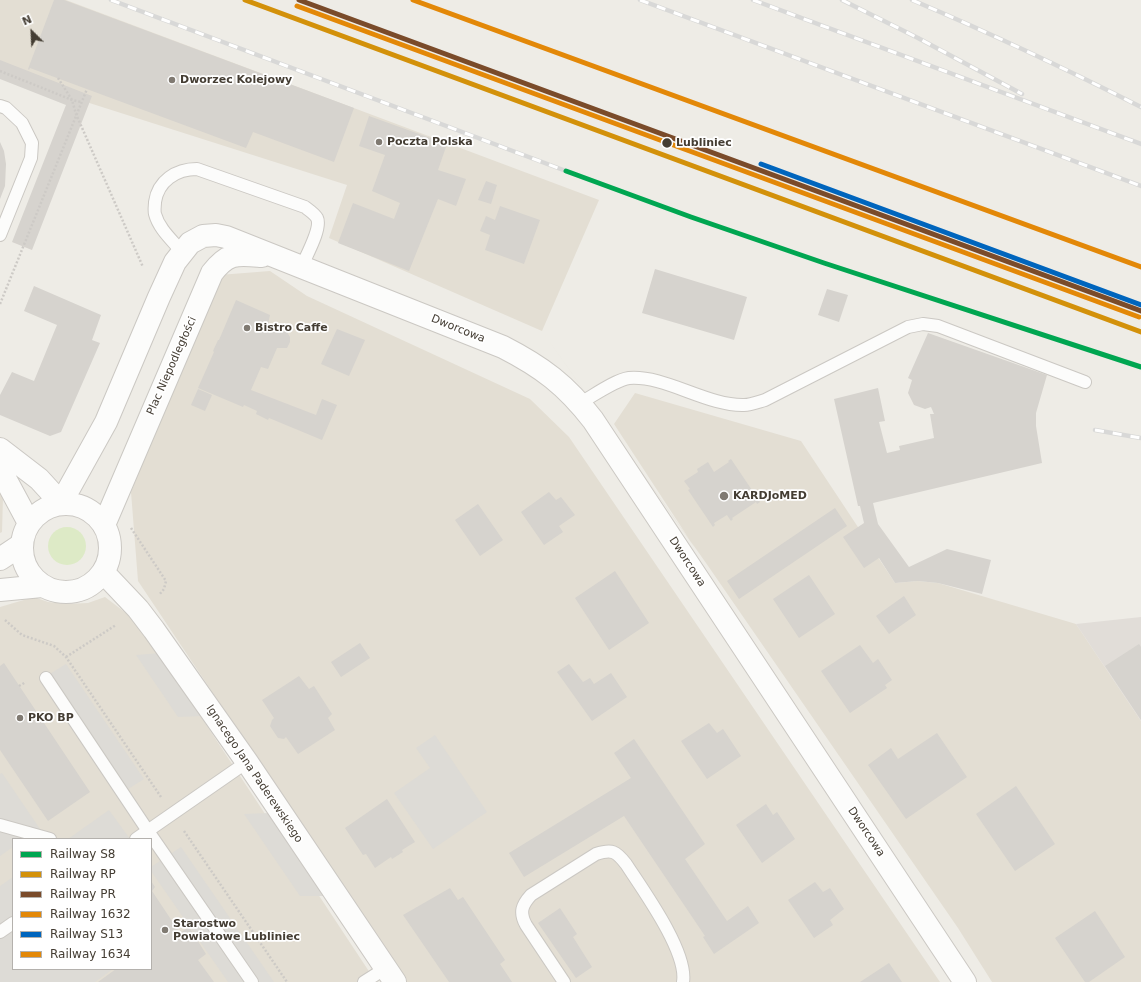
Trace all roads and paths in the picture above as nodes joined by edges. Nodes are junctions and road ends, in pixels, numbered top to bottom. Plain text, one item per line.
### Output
1 (0, 71) edge
2 (58, 78) dead end
3 (87, 89) dead end
4 (72, 100) junction
5 (81, 102) junction
6 (0, 106) edge
7 (76, 114) junction
8 (0, 235) edge
9 (182, 252) junction
10 (276, 257) junction
11 (302, 266) junction
12 (144, 271) dead end
13 (0, 304) edge
14 (1085, 382) dead end
15 (580, 403) junction
16 (0, 449) edge
17 (0, 469) edge
18 (61, 503) junction
19 (29, 523) junction
20 (104, 525) junction
21 (131, 528) dead end
22 (21, 545) junction
23 (0, 559) edge
24 (103, 572) junction
25 (42, 586) junction
26 (0, 590) edge
27 (154, 599) dead end
28 (5, 620) dead end
29 (119, 623) dead end
30 (66, 657) junction
31 (46, 678) dead end
32 (247, 762) junction
33 (172, 814) junction
34 (0, 825) edge
35 (148, 831) junction
36 (46, 838) edge
37 (138, 838) edge
38 (12, 925) edge
39 (0, 932) edge
40 (391, 975) edge
41 (252, 982) edge
42 (287, 982) edge
43 (364, 982) edge
44 (564, 982) edge
45 (683, 982) edge
46 (965, 982) edge

1 - 4 path
2 - 4 path
3 - 5 path
4 - 5 path
4 - 7 path
5 - 7 path
6 - 8 lane
7 - 12 path
7 - 13 path
9 - 10 street, Plac Niepodległości
9 - 11 lane
9 - 18 street, Plac Niepodległości
10 - 11 street, Plac Niepodległości
10 - 20 street, Plac Niepodległości
11 - 15 street, Dworcowa
14 - 15 lane
15 - 46 street, Dworcowa
16 - 18 street
17 - 19 street
18 - 19 street
18 - 20 street
19 - 22 street
20 - 24 street
21 - 27 path
22 - 23 street
22 - 25 street
24 - 25 street
24 - 32 street, Ignacego Jana Paderewskiego
25 - 26 street
28 - 30 path
29 - 30 path
30 - 33 path
31 - 35 lane
32 - 33 lane
32 - 40 street, Ignacego Jana Paderewskiego
33 - 35 lane
33 - 42 path
34 - 36 lane
35 - 37 lane
35 - 41 lane
38 - 39 lane
40 - 43 lane
44 - 45 lane

